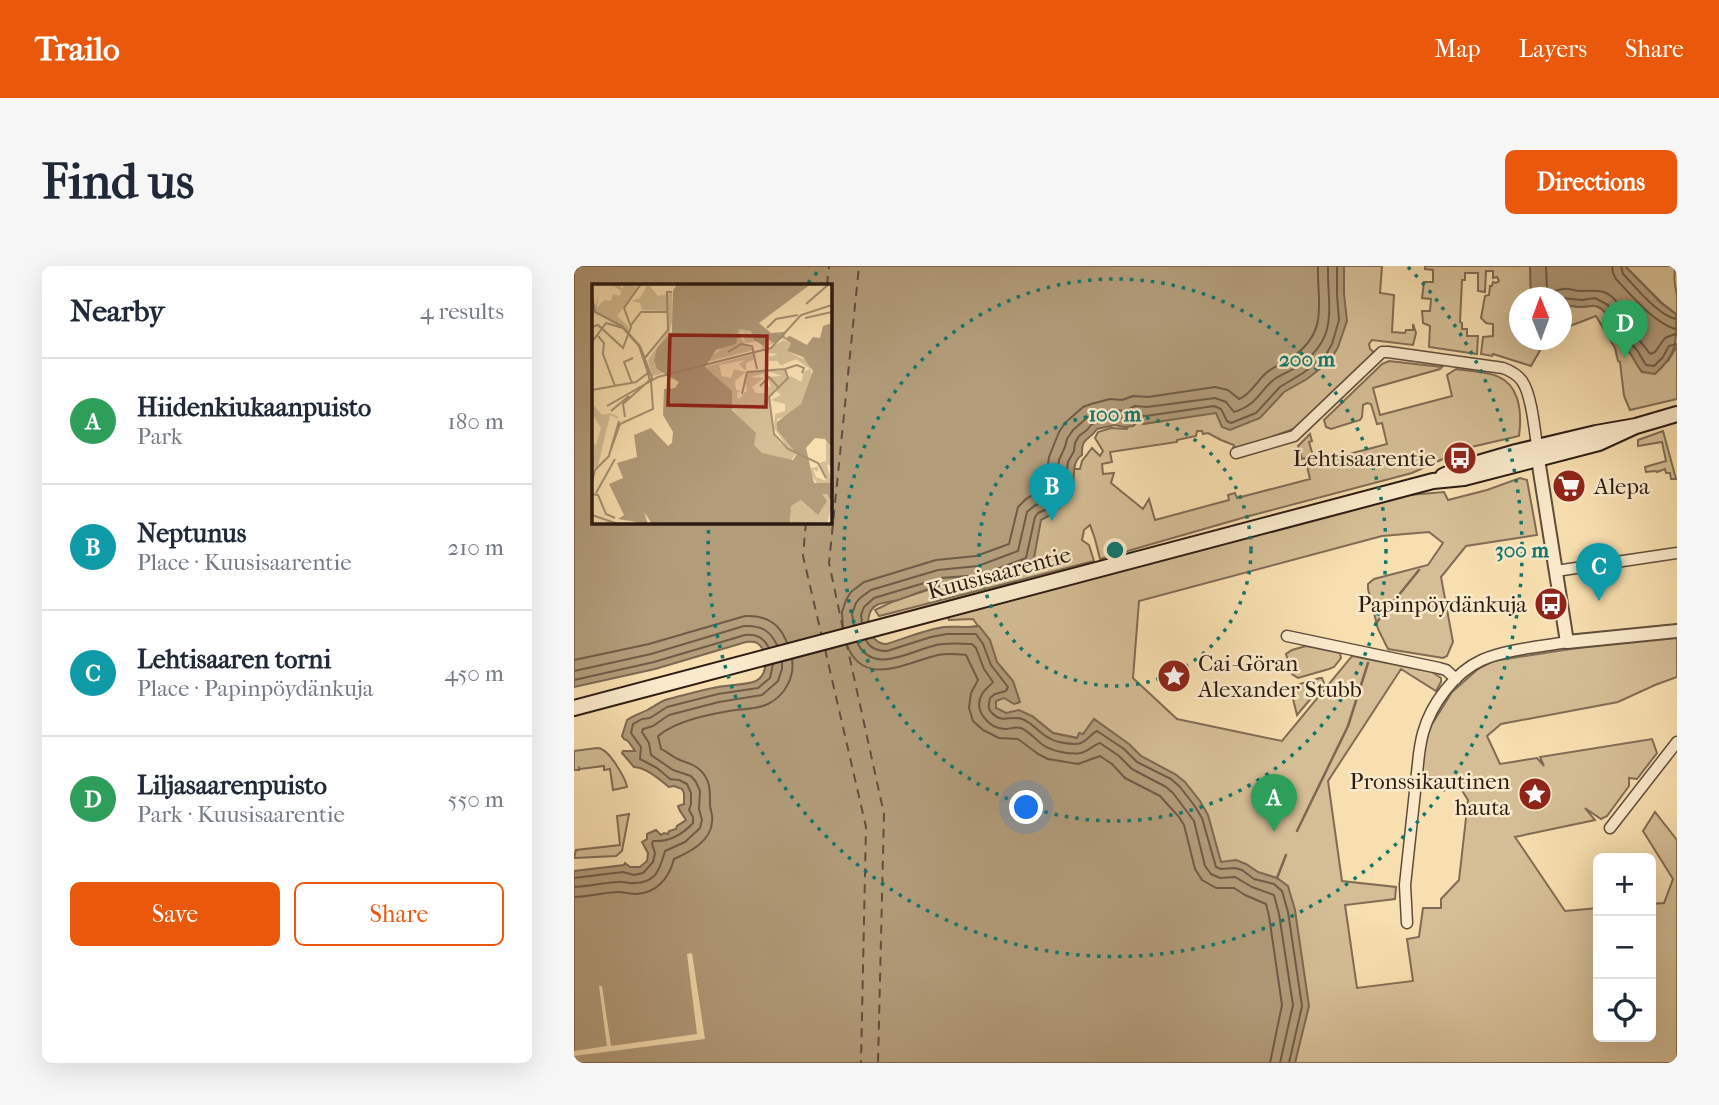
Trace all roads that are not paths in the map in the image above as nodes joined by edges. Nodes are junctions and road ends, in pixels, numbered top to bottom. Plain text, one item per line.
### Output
1 (1677, 414) edge
2 (1236, 453) dead end
3 (1538, 453) junction
4 (1677, 553) edge
5 (1556, 571) junction
6 (1677, 631) edge
7 (1287, 636) dead end
8 (1567, 642) junction
9 (1456, 678) junction
10 (575, 709) edge
11 (1677, 742) edge
12 (1609, 828) dead end
13 (1407, 923) dead end

1 - 3 main road, Kuusisaarentie
2 - 3 street
3 - 5 street
3 - 10 main road, Kuusisaarentie
4 - 5 street
5 - 8 street
6 - 8 street
7 - 9 street
8 - 9 street
9 - 13 street
11 - 12 street

